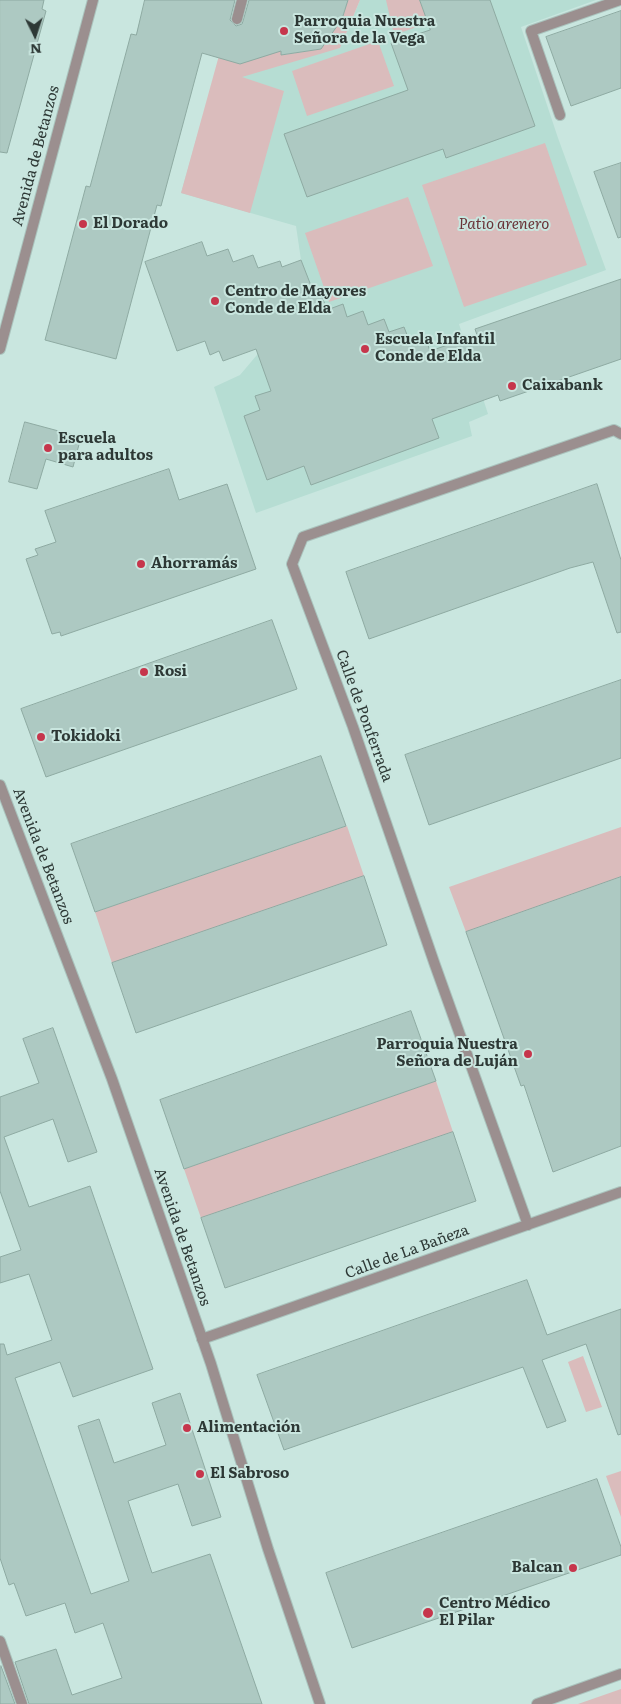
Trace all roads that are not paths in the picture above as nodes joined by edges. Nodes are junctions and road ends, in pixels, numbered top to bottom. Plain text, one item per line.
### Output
1 (93, 0) edge
2 (242, 0) edge
3 (620, 0) edge
4 (237, 18) dead end
5 (560, 115) dead end
6 (0, 349) edge
7 (621, 434) edge
8 (0, 785) edge
9 (621, 1192) edge
10 (528, 1225) junction
11 (202, 1339) junction
12 (0, 1641) edge
13 (621, 1674) edge
14 (554, 1701) edge
15 (22, 1704) edge
16 (320, 1704) edge
17 (537, 1704) edge

1 - 6 street, Avenida de Betanzos
2 - 4 street
3 - 5 street
7 - 10 street, Calle de Ponferrada
8 - 11 street, Avenida de Betanzos
9 - 10 street, Calle de La Bañeza
10 - 11 street, Calle de La Bañeza
11 - 16 street, Avenida de Betanzos
12 - 15 street
13 - 14 street
14 - 17 street

